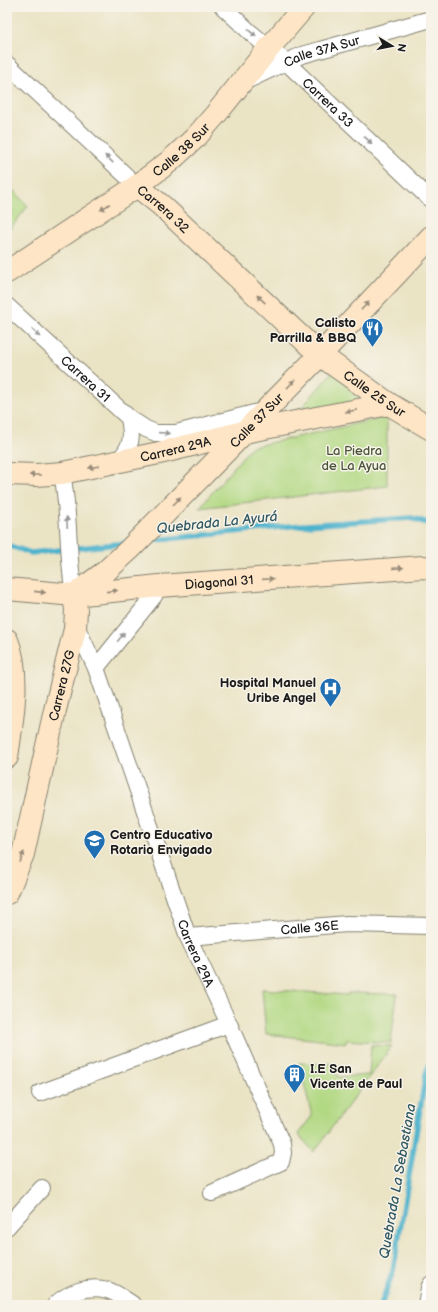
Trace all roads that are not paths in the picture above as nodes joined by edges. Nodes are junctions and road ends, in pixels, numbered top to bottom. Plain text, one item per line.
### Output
1 (223, 7) edge
2 (304, 7) edge
3 (431, 19) edge
4 (269, 48) junction
5 (286, 62) junction
6 (7, 64) edge
7 (240, 84) junction
8 (137, 186) junction
9 (431, 200) edge
10 (431, 237) edge
11 (7, 272) edge
12 (7, 306) edge
13 (320, 355) junction
14 (389, 404) junction
15 (266, 410) junction
16 (129, 418) junction
17 (431, 428) edge
18 (244, 432) junction
19 (117, 462) junction
20 (7, 474) edge
21 (64, 482) junction
22 (431, 568) edge
23 (159, 586) junction
24 (7, 589) edge
25 (74, 596) junction
26 (75, 629) junction
27 (7, 640) edge
28 (96, 668) junction
29 (7, 757) edge
30 (7, 893) edge
31 (431, 926) edge
32 (188, 937) junction
33 (229, 1024) junction
34 (40, 1093) dead end
35 (42, 1188) dead end
36 (212, 1193) dead end
37 (7, 1227) edge
38 (431, 1284) edge
39 (55, 1305) edge
40 (134, 1305) edge
41 (426, 1305) edge

1 -> 4 street, Carrera 33
2 - 4 main road, Calle 38 Sur
3 - 5 street, Calle 37A Sur
4 - 5 street, Carrera 33
4 - 7 main road, Calle 38 Sur
5 - 7 street, Calle 37A Sur
5 -> 9 street, Carrera 33
8 -> 6 street, Carrera 32
7 - 8 main road, Calle 38 Sur
8 -> 11 main road, Calle 38 Sur
13 -> 8 main road, Carrera 32
13 -> 10 main road, Calle 37 Sur
12 -> 16 street, Carrera 31
13 - 14 main road, Calle 25 Sur
15 -> 13 main road, Calle 37 Sur
14 - 17 main road, Calle 25 Sur
14 -> 18 main road, Carrera 29A
16 -> 15 street, Carrera 31
15 - 18 main road, Calle 37 Sur
16 - 19 street
18 - 19 main road, Carrera 29A
25 -> 18 main road, Calle 37 Sur
19 -> 21 main road, Carrera 29A
21 -> 20 main road, Carrera 29A
25 -> 21 street, Carrera 27G
23 -> 22 main road, Diagonal 31
25 -> 23 main road, Diagonal 31
28 -> 23 street
24 -> 25 main road, Diagonal 31
25 - 26 main road, Carrera 27G
26 - 28 street, Carrera 29A
30 -> 26 main road, Carrera 27G
27 - 29 main road
28 - 32 street, Carrera 29A
31 - 32 street, Calle 36E
32 - 33 street, Carrera 29A
33 - 34 street
33 - 36 street, Carrera 29A
35 - 37 street
38 - 41 street
39 - 40 street

